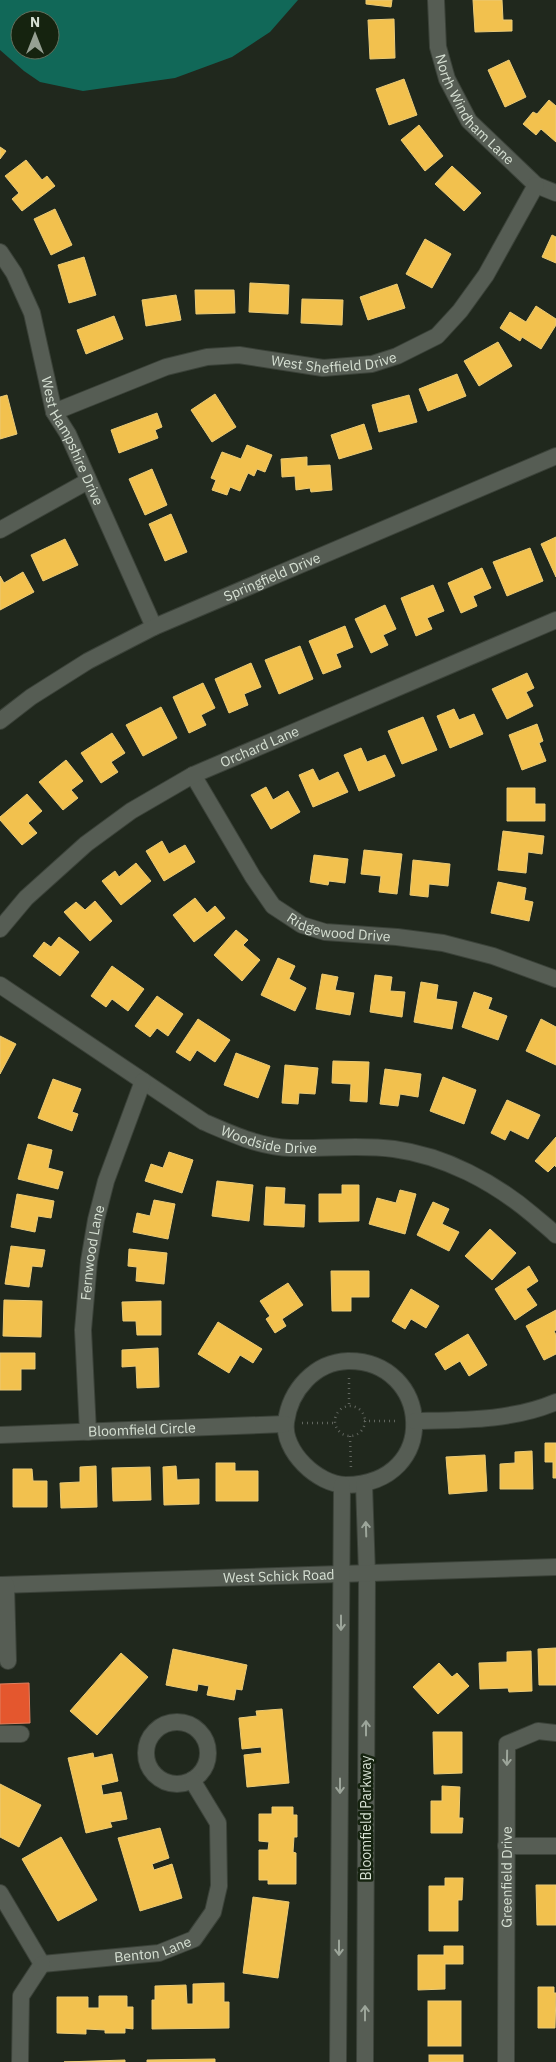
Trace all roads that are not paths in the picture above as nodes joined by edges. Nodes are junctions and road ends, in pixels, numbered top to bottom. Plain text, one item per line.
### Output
1 (436, 0) edge
2 (536, 185) junction
3 (556, 193) edge
4 (0, 252) edge
5 (54, 412) junction
6 (556, 456) edge
7 (88, 482) junction
8 (0, 530) edge
9 (556, 620) edge
10 (154, 627) junction
11 (0, 721) edge
12 (193, 775) junction
13 (0, 930) edge
14 (556, 979) edge
15 (0, 985) edge
16 (142, 1082) junction
17 (556, 1235) edge
18 (556, 1402) edge
19 (415, 1421) junction
20 (285, 1424) junction
21 (88, 1432) junction
22 (0, 1434) edge
23 (352, 1485) junction
24 (556, 1567) edge
25 (341, 1574) junction
26 (367, 1574) junction
27 (3, 1585) edge
28 (8, 1661) dead end
29 (556, 1733) edge
30 (0, 1734) edge
31 (21, 1734) dead end
32 (192, 1780) dead end
33 (506, 1846) junction
34 (556, 1846) edge
35 (0, 1893) edge
36 (42, 1964) junction
37 (20, 2062) edge
38 (338, 2062) edge
39 (365, 2062) edge
40 (506, 2062) edge

1 - 2 street, North Windham Lane
2 - 3 street, North Windham Lane
2 - 5 street, West Sheffield Drive
4 - 5 street, West Hampshire Drive
5 - 7 street, West Hampshire Drive
6 - 10 street, Springfield Drive
7 - 8 street
7 - 10 street, West Hampshire Drive
9 - 12 street, Orchard Lane
10 - 11 street, Springfield Drive
12 - 13 street, Orchard Lane
12 - 14 street, Ridgewood Drive
15 - 16 street, Woodside Drive
16 - 17 street, Woodside Drive
16 - 21 street, Fernwood Lane
18 - 19 street
19 - 20 street
19 - 23 street
20 - 21 street, Bloomfield Circle
20 - 23 street
21 - 22 street, Bloomfield Circle
23 - 25 street
26 -> 23 street
24 - 26 street, West Schick Road
25 - 26 street, West Schick Road
25 - 27 street, West Schick Road
25 -> 38 street, Bloomfield Parkway
39 -> 26 street, Bloomfield Parkway
27 - 28 street
29 -> 33 street, Greenfield Drive
30 - 31 street
32 - 36 street, Benton Lane
33 - 34 street
33 - 40 street, Greenfield Drive
35 - 36 street
36 - 37 street

